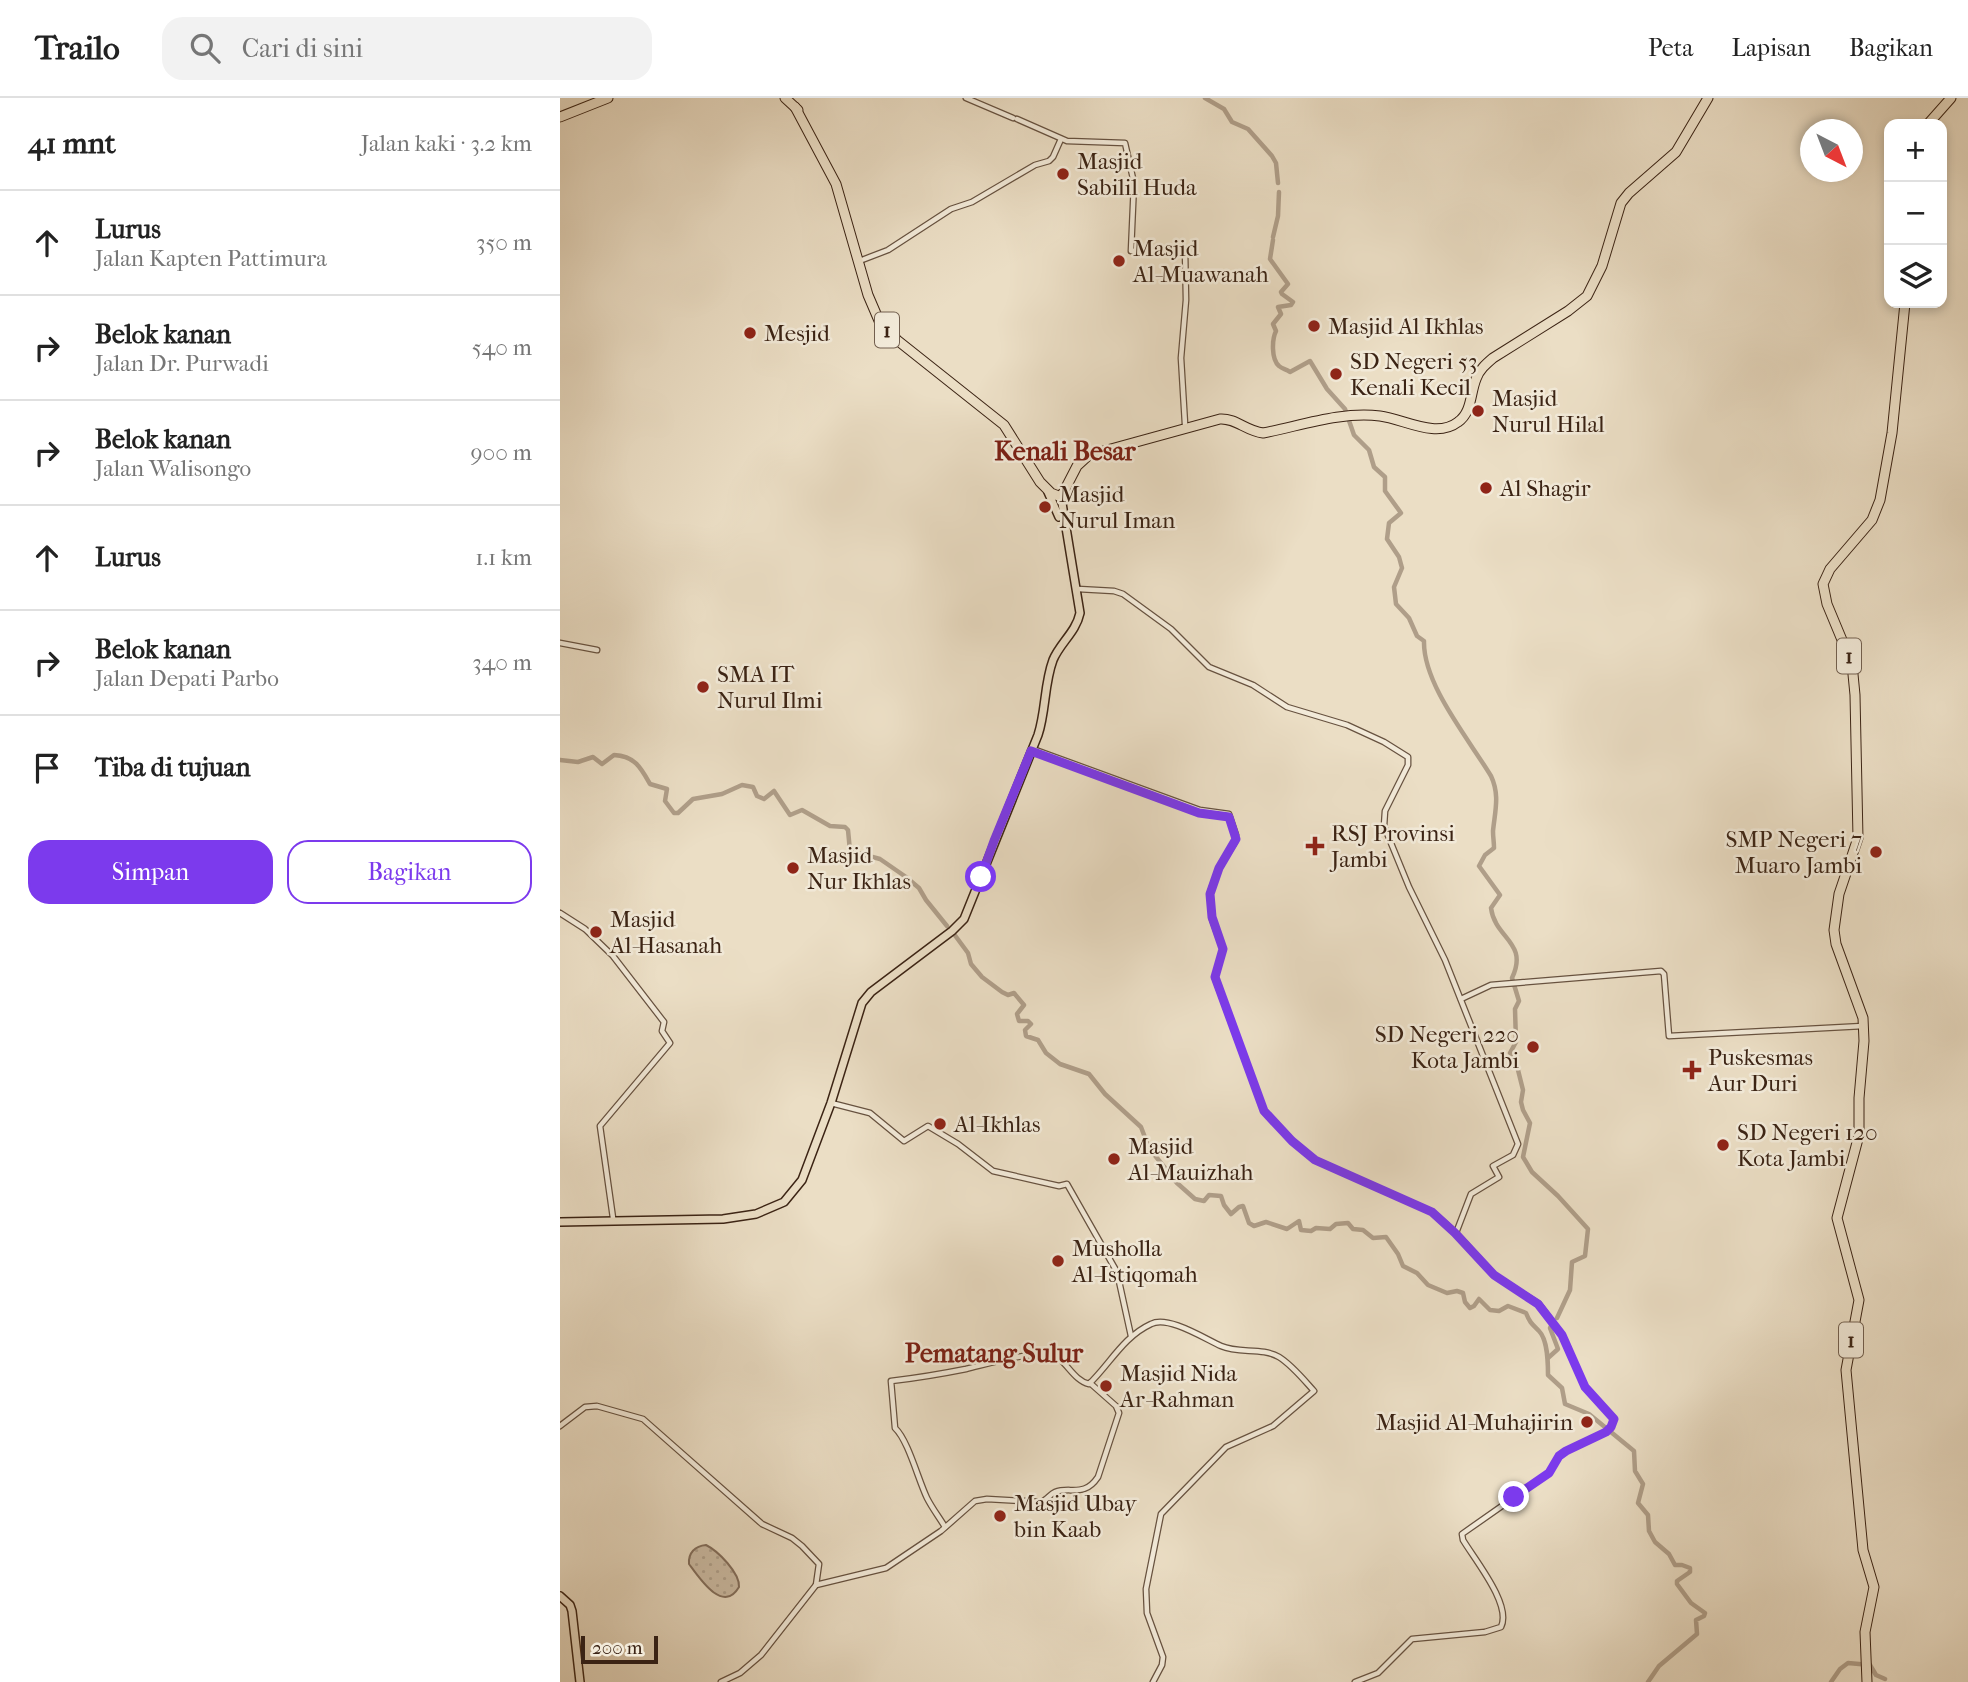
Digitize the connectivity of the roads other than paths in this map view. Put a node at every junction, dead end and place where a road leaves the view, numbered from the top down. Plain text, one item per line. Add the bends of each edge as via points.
1 (608, 98) edge
2 (785, 98) edge
3 (966, 98) edge
4 (1708, 98) edge
5 (1951, 98) edge
6 (560, 117) edge
7 (1932, 119) edge
8 (1061, 139) junction
9 (858, 252) junction
10 (1904, 308) edge
11 (1185, 424) junction
12 (1279, 429) junction
13 (1129, 441) junction
14 (1048, 489) junction
15 (1060, 493) junction
16 (1059, 516) junction
17 (1071, 563) junction
18 (1078, 589) junction
19 (560, 643) edge
20 (597, 650) dead end
21 (1031, 750) junction
22 (978, 880) junction
23 (560, 913) edge
24 (1461, 999) junction
25 (1864, 1026) junction
26 (840, 1069) junction
27 (831, 1103) junction
28 (822, 1121) junction
29 (613, 1218) junction
30 (642, 1219) junction
31 (560, 1220) edge
32 (1455, 1233) junction
33 (1131, 1336) junction
34 (1090, 1383) junction
35 (560, 1426) edge
36 (945, 1527) junction
37 (816, 1585) junction
38 (560, 1598) edge
39 (579, 1682) edge
40 (721, 1682) edge
41 (1153, 1682) edge
42 (1355, 1682) edge
43 (1867, 1682) edge

1 - 6 highway
2 - 9 highway, 1 via 806,121 838,179
3 - 8 street
4 - 12 highway via 1676,152 1621,203 1602,266 1587,296 1482,368 1462,419 1442,430 1381,416 1347,416
5 - 7 highway
8 - 9 street via 1051,161 952,208 888,250
8 - 11 street via 1125,143 1134,183 1131,251 1185,249 1181,358
9 - 14 highway, 1 via 886,323 1006,422
10 - 25 highway, 1 via 1880,500 1872,520 1830,569 1823,584 1854,672 1858,838 1839,894 1834,930
11 - 12 highway via 1227,415 1253,428
11 - 13 highway
12 - 13 highway via 1255,432 1223,419
13 - 15 highway via 1085,453
14 - 15 highway
14 - 16 main road
15 - 16 main road
15 - 17 main road
16 - 17 main road
17 - 18 main road
17 - 22 main road via 1077,613 1048,663 1039,722
18 - 21 main road via 1079,619 1052,664 1042,723
18 - 24 street via 1123,594 1171,629 1209,667 1253,685 1287,707 1347,725 1407,755 1408,765 1385,811 1384,826
19 - 20 street
21 - 22 main road
21 - 32 street via 1204,814 1229,815 1236,839 1210,894 1223,949 1215,978 1260,1103 1289,1138 1317,1161 1419,1205
22 - 26 main road via 964,915 864,994
23 - 29 street via 585,929 617,961 664,1021 662,1031 670,1043 600,1126
24 - 25 street via 1491,985 1661,971 1669,1036
24 - 32 street via 1518,1144 1513,1155 1493,1166 1499,1177 1471,1194
25 - 43 highway, 1 via 1859,1135 1837,1218 1859,1300 1846,1370 1863,1550 1874,1587 1866,1624
26 - 27 main road
26 - 28 main road
27 - 28 main road
27 - 33 street via 870,1113 904,1141 928,1126 993,1171 1067,1184 1117,1272
28 - 30 main road via 799,1179 778,1204 723,1216
29 - 30 main road
29 - 31 main road
30 - 31 main road
32 - 42 street via 1494,1275 1538,1304 1557,1327 1582,1382 1613,1418 1611,1427 1559,1456 1549,1473 1462,1535 1499,1598 1504,1617 1501,1627 1412,1639 1378,1673
33 - 34 street
33 - 41 street via 1158,1322 1201,1334 1223,1347 1274,1355 1314,1391 1273,1426 1226,1447 1161,1514 1146,1590 1147,1613 1163,1657
34 - 36 street via 1119,1413 1094,1483 1077,1491 1055,1492 1041,1502 975,1502
34 - 36 street via 1078,1379 1051,1355 891,1381 895,1428 902,1434 928,1499
35 - 37 street via 589,1405 643,1419 762,1524 792,1538 818,1561
36 - 37 street via 880,1571
37 - 40 street via 761,1656
38 - 39 main road via 571,1611

